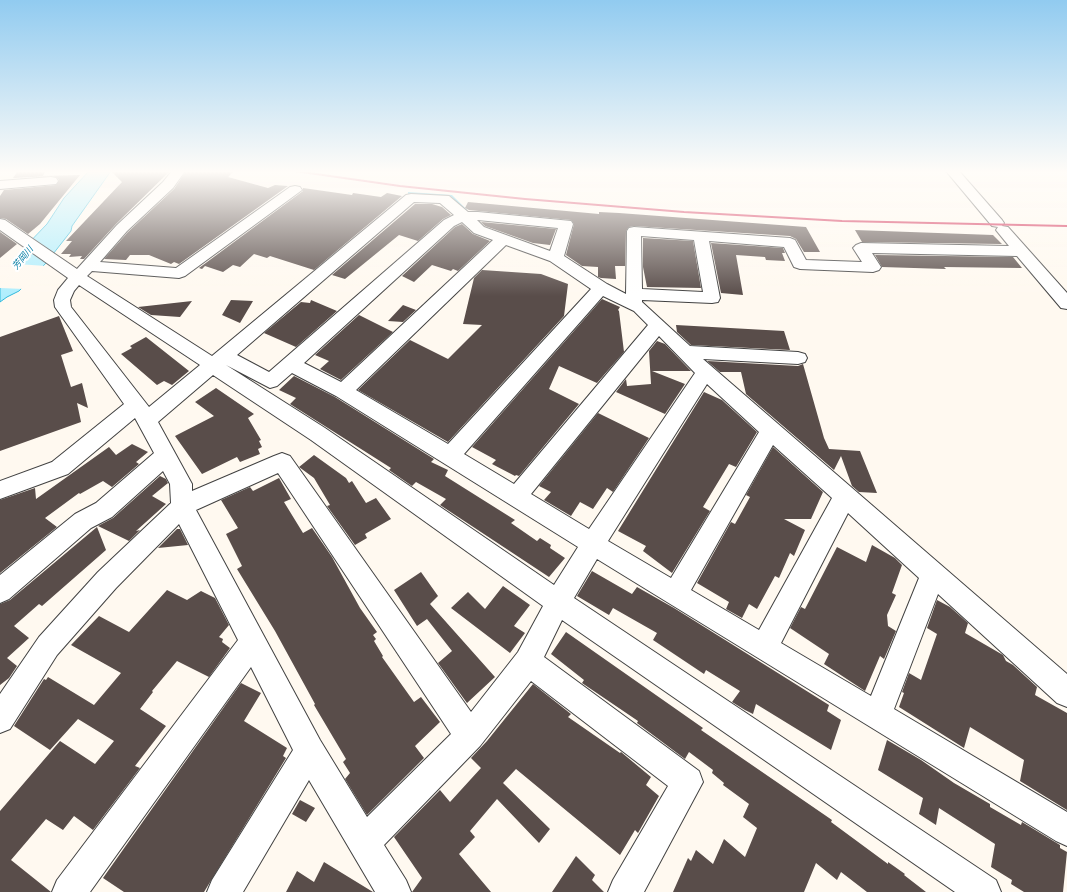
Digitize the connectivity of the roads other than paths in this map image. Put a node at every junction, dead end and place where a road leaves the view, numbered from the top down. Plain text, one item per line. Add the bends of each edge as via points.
1 (138, 213) edge
2 (263, 213) edge
3 (393, 213) edge
4 (458, 213) edge
5 (988, 213) edge
6 (462, 217) junction
7 (0, 223) edge
8 (701, 236) junction
9 (503, 239) junction
10 (1021, 251) junction
11 (556, 258) junction
12 (83, 272) junction
13 (601, 288) junction
14 (634, 299) junction
15 (1067, 304) edge
16 (658, 325) junction
17 (685, 352) junction
18 (798, 358) dead end
19 (218, 359) junction
20 (291, 364) junction
21 (705, 372) junction
22 (343, 391) junction
23 (142, 413) junction
24 (770, 430) junction
25 (166, 455) junction
26 (450, 456) junction
27 (0, 490) edge
28 (845, 496) junction
29 (516, 497) junction
30 (182, 506) junction
31 (593, 544) junction
32 (933, 574) junction
33 (0, 590) edge
34 (675, 594) junction
35 (558, 602) junction
36 (253, 642) junction
37 (764, 648) junction
38 (528, 662) junction
39 (1067, 694) edge
40 (877, 715) junction
41 (0, 719) edge
42 (470, 736) junction
43 (309, 751) junction
44 (1067, 830) edge
45 (365, 841) junction
46 (391, 890) edge
47 (69, 892) edge
48 (224, 892) edge
49 (625, 892) edge
50 (984, 892) edge

1 - 12 street
2 - 12 street via 179,273
3 - 19 street
4 - 6 street
5 - 10 street
6 - 9 street via 479,230
6 - 11 street via 478,216 566,224
6 - 20 street via 449,223
7 - 12 street via 53,260
8 - 10 street via 790,243 800,264 872,267 861,248
8 - 14 street via 634,231
8 - 14 street via 712,298
9 - 11 street
9 - 22 street
10 - 15 street
11 - 13 street
12 - 19 street
12 - 23 street via 66,290 62,300 63,307
13 - 14 street
13 - 26 street
14 - 16 street
16 - 17 street
16 - 29 street
17 - 18 street
17 - 21 street
19 - 20 street via 270,381
19 - 23 street
19 - 35 street via 318,434
20 - 22 street
21 - 24 street
21 - 31 street
22 - 26 street
23 - 25 street
23 - 27 street via 60,468
24 - 28 street
24 - 34 street
25 - 30 street via 181,484
25 - 33 street via 104,510 82,521
26 - 29 street
28 - 32 street
28 - 37 street
29 - 31 street
30 - 36 street
30 - 41 street via 106,580 48,646
30 - 42 street via 282,462
31 - 34 street
31 - 35 street
32 - 39 street
32 - 40 street
34 - 37 street
35 - 38 street
35 - 50 street
36 - 43 street
36 - 47 street
37 - 40 street
38 - 42 street
38 - 49 street via 688,782
40 - 44 street
42 - 45 street
43 - 45 street
43 - 48 street
45 - 46 street

